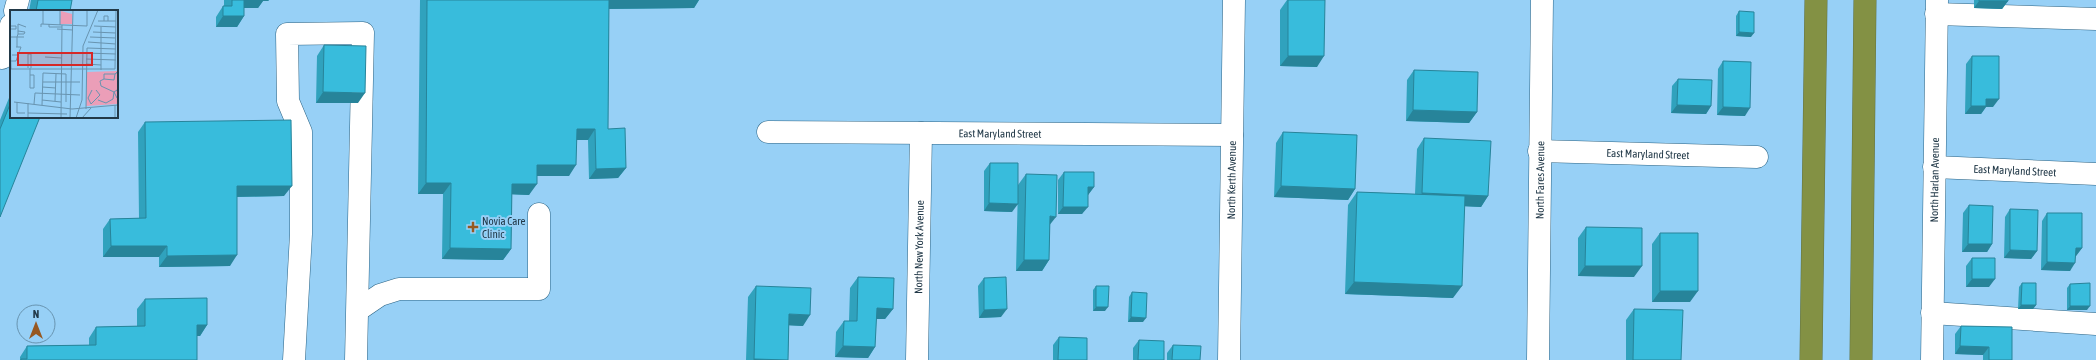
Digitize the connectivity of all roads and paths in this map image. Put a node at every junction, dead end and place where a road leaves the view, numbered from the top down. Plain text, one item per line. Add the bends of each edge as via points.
1 (18, 0) edge
2 (1234, 0) edge
3 (1542, 0) edge
4 (1816, 0) edge
5 (1865, 0) edge
6 (1937, 7) edge
7 (15, 10) edge
8 (2096, 19) edge
9 (10, 28) edge
10 (1, 59) edge
11 (768, 132) dead end
12 (921, 133) junction
13 (1232, 135) junction
14 (1539, 152) junction
15 (1757, 157) dead end
16 (1934, 167) junction
17 (2096, 174) edge
18 (539, 214) dead end
19 (358, 310) junction
20 (1932, 313) junction
21 (2096, 324) edge
22 (294, 360) edge
23 (356, 360) edge
24 (917, 360) edge
25 (1229, 360) edge
26 (1538, 360) edge
27 (1811, 360) edge
28 (1861, 360) edge
29 (1932, 360) edge

1 - 7 street
2 - 13 street, North Kerth Avenue
3 - 14 street, North Fares Avenue
4 - 27 highway
5 - 28 highway
6 - 8 street
6 - 16 street, North Harlan Avenue
9 - 10 street
11 - 12 street, East Maryland Street
12 - 13 street, East Maryland Street
12 - 24 street, North New York Avenue
13 - 25 street, North Kerth Avenue
14 - 15 street, East Maryland Street
14 - 26 street, North Fares Avenue
16 - 17 street, East Maryland Street
16 - 20 street, North Harlan Avenue
18 - 19 street via 539,289 398,289 380,296
19 - 22 street via 364,33 287,34 288,101 302,132 301,234
19 - 23 street
20 - 21 street
20 - 29 street, North Harlan Avenue

